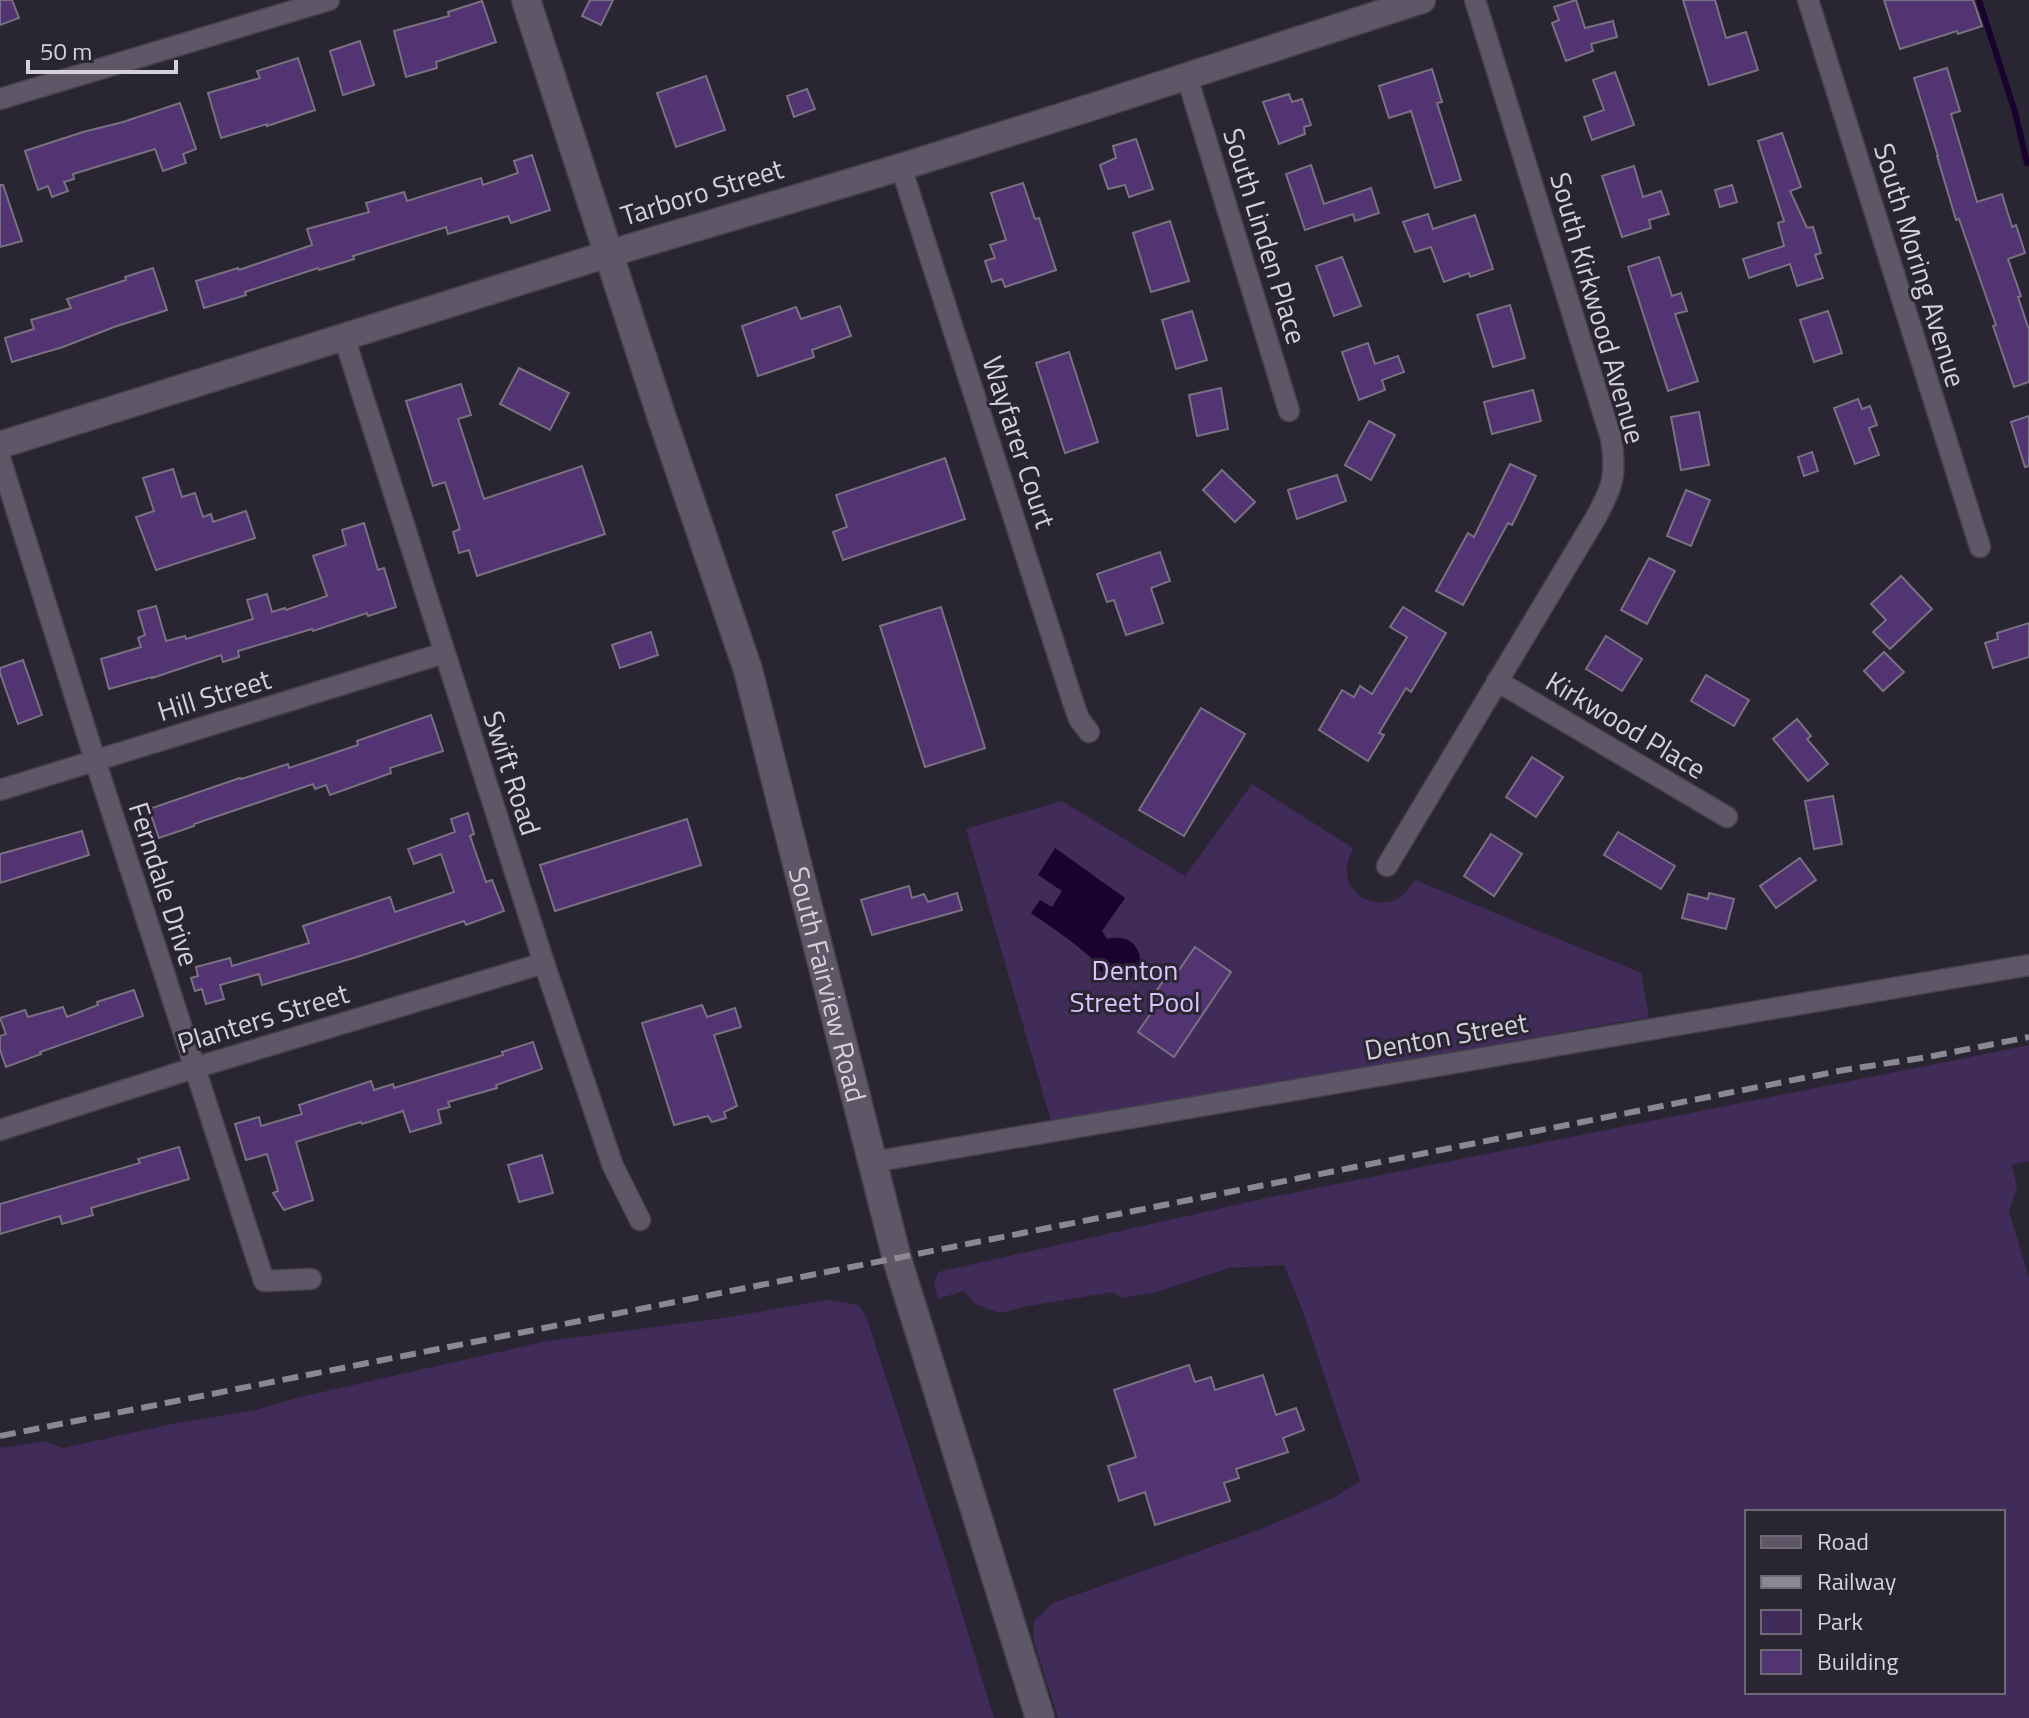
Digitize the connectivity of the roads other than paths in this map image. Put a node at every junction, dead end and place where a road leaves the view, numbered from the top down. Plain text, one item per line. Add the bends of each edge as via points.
1 (329, 0) edge
2 (526, 0) edge
3 (1422, 0) edge
4 (1475, 0) edge
5 (1808, 0) edge
6 (1187, 77) junction
7 (0, 99) edge
8 (901, 167) junction
9 (608, 254) junction
10 (344, 337) junction
11 (1289, 411) dead end
12 (0, 445) edge
13 (0, 458) edge
14 (1980, 547) dead end
15 (444, 653) junction
16 (1497, 681) junction
17 (1089, 732) dead end
18 (95, 760) junction
19 (0, 790) edge
20 (1727, 817) dead end
21 (1387, 866) dead end
22 (544, 963) junction
23 (2029, 965) edge
24 (194, 1068) junction
25 (0, 1130) edge
26 (872, 1162) junction
27 (640, 1220) dead end
28 (311, 1279) dead end
29 (1040, 1718) edge

1 - 7 street
2 - 9 main road, South Fairview Road
3 - 6 street, Tarboro Street
4 - 16 street, South Kirkwood Avenue via 1611,438 1615,466 1595,519
5 - 14 street, South Moring Avenue
6 - 8 street, Tarboro Street
6 - 11 street, South Linden Place
8 - 9 street, Tarboro Street
8 - 17 street, Wayfarer Court via 1073,702
9 - 10 street, Tarboro Street
9 - 26 main road, South Fairview Road via 748,670
10 - 12 street, Tarboro Street
10 - 15 street, Swift Road
13 - 18 street, Ferndale Drive
15 - 18 street, Hill Street
15 - 22 street, Swift Road
16 - 20 street, Kirkwood Place
16 - 21 street, South Kirkwood Avenue
18 - 19 street, Hill Street
18 - 24 street, Ferndale Drive
22 - 24 street, Planters Street
22 - 27 street, Swift Road via 613,1166
23 - 26 street, Denton Street
24 - 25 street, Planters Street
24 - 28 street, Ferndale Drive via 264,1281
26 - 29 main road, South Fairview Road via 897,1259

